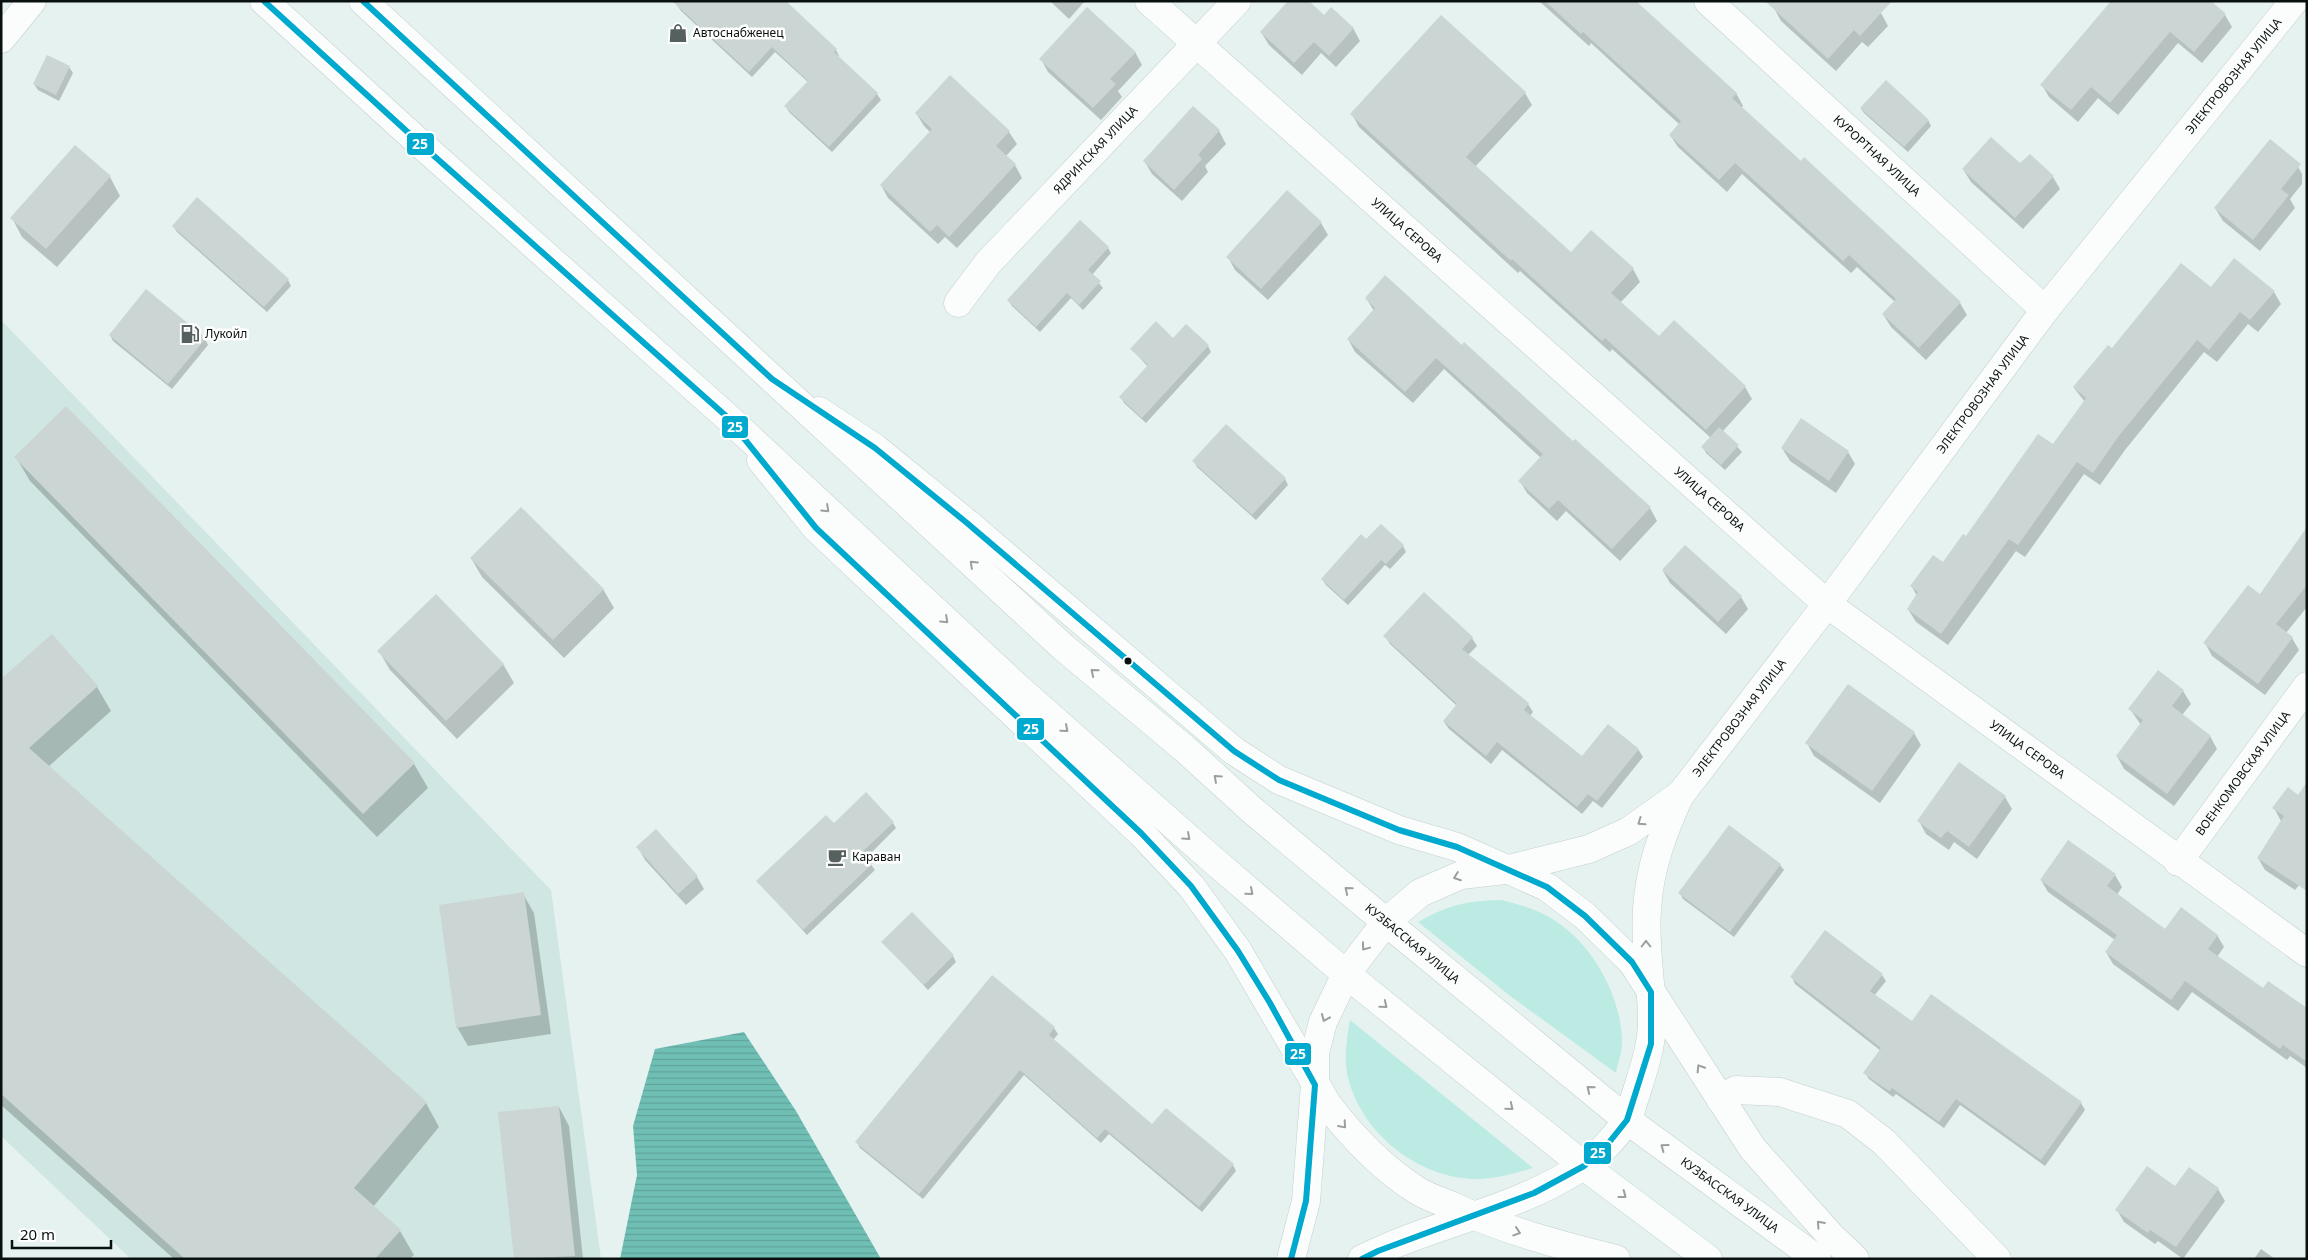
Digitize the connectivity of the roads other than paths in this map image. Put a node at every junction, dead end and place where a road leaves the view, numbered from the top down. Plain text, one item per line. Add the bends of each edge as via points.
1 (32, 1) edge
2 (264, 1) edge
3 (363, 1) edge
4 (1149, 1) edge
5 (1237, 1) edge
6 (2294, 1) edge
7 (1718, 4) edge
8 (1, 39) edge
9 (1197, 45) junction
10 (958, 303) dead end
11 (2045, 310) junction
12 (772, 380) junction
13 (726, 416) junction
14 (1827, 604) junction
15 (2307, 686) edge
16 (1681, 794) junction
17 (2178, 862) junction
18 (1505, 870) junction
19 (1386, 922) junction
20 (2307, 953) edge
21 (1346, 974) junction
22 (1651, 992) junction
23 (1315, 1085) junction
24 (1720, 1099) junction
25 (1627, 1120) junction
26 (1584, 1166) junction
27 (1471, 1215) junction
28 (1291, 1259) edge
29 (1362, 1259) edge
30 (1616, 1259) edge
31 (1708, 1259) edge
32 (1817, 1259) edge
33 (1855, 1259) edge
34 (1997, 1259) edge

1 - 8 street
2 - 13 street
3 - 12 street, КУЗБАССКАЯ УЛИЦА
4 - 9 street, УЛИЦА СЕРОВА
5 - 9 street, ЯДРИНСКАЯ УЛИЦА
6 - 11 street, ЭЛЕКТРОВОЗНАЯ УЛИЦА
7 - 11 street, КУРОРТНАЯ УЛИЦА
9 - 10 street, ЯДРИНСКАЯ УЛИЦА via 988,263
9 - 14 street, УЛИЦА СЕРОВА
11 - 14 street, ЭЛЕКТРОВОЗНАЯ УЛИЦА
12 - 18 street via 875,448 1234,750 1271,776 1399,830 1457,847
19 -> 12 street, КУЗБАССКАЯ УЛИЦА via 1063,647
13 -> 21 street via 1017,687
13 - 23 street via 816,528 1141,833 1192,886 1270,1002
14 - 16 street, ЭЛЕКТРОВОЗНАЯ УЛИЦА
14 - 17 street, УЛИЦА СЕРОВА
15 - 17 street, ВОЕНКОМОВСКАЯ УЛИЦА
16 -> 18 street via 1629,831 1589,849
22 -> 16 street via 1646,953 1651,881 1662,834
17 - 20 street, УЛИЦА СЕРОВА
18 -> 19 street via 1461,875 1420,893
18 - 22 street via 1547,887 1585,916 1632,962
19 -> 21 street
25 -> 19 street, КУЗБАССКАЯ УЛИЦА
21 -> 23 street via 1323,1022 1315,1054
21 -> 26 street
24 -> 22 street
22 - 25 street via 1651,1044
23 -> 27 street via 1343,1125 1397,1177 1421,1193
23 - 28 street via 1306,1201
33 -> 24 street via 1753,1149
24 - 34 street via 1736,1090 1780,1092 1848,1114 1884,1142
25 - 26 street
32 -> 25 street, КУЗБАССКАЯ УЛИЦА
26 - 27 street via 1534,1193
26 -> 31 street
27 - 29 street
27 -> 30 street via 1543,1240

